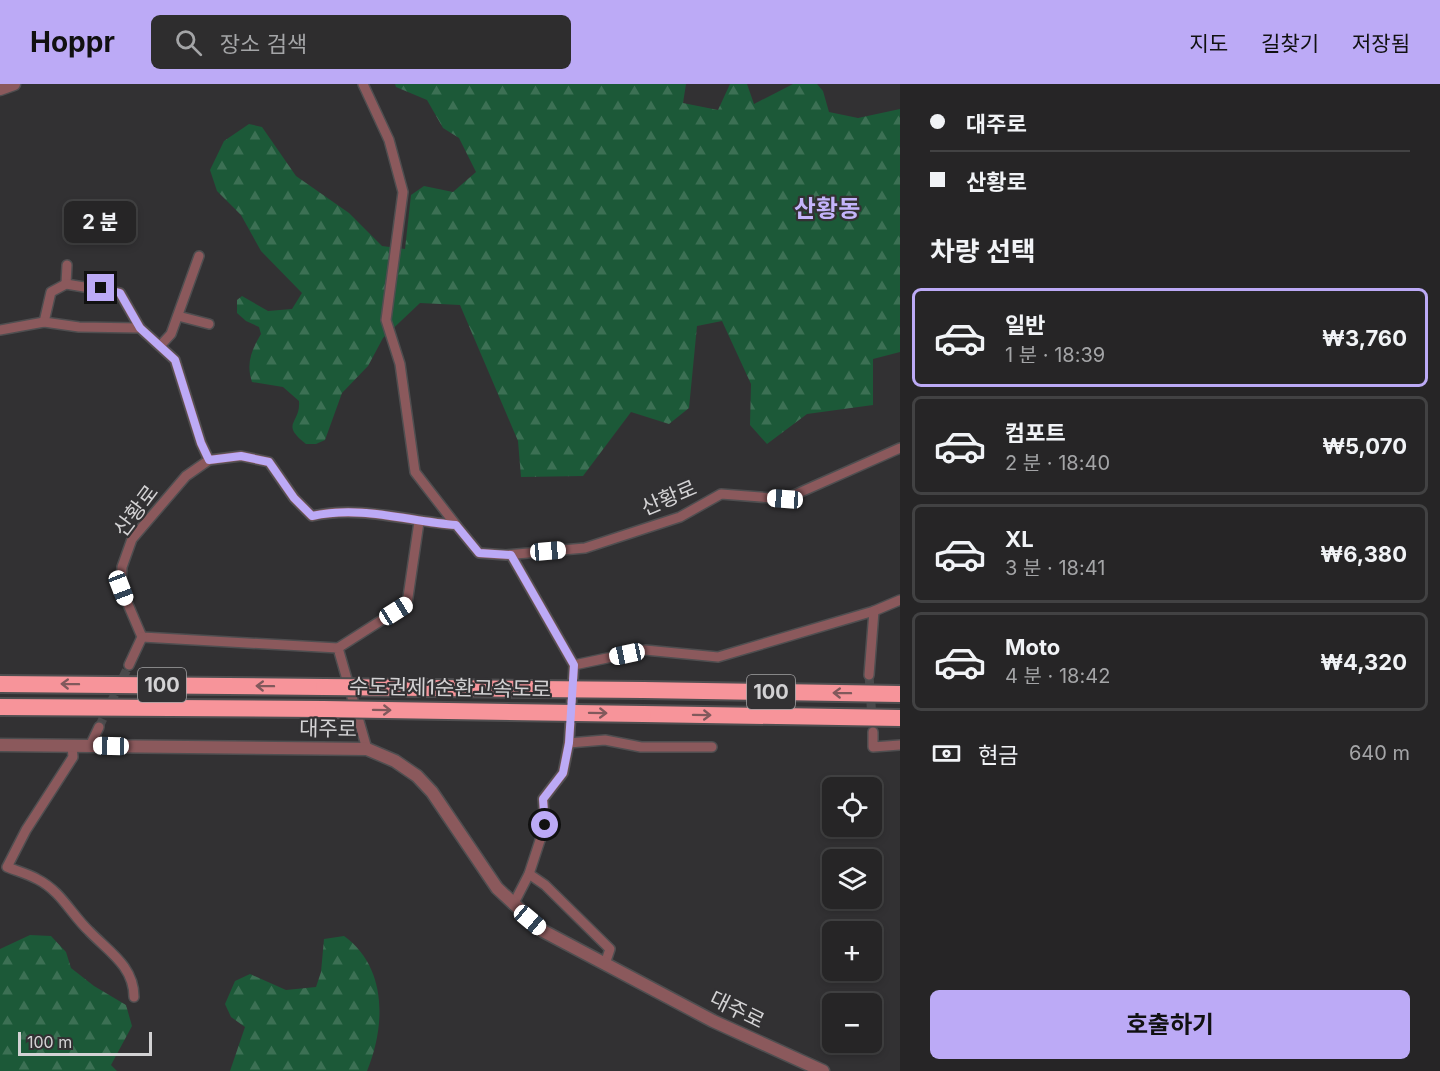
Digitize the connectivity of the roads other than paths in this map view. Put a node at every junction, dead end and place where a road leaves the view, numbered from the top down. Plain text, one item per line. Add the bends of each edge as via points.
1 (14, 84) edge
2 (363, 84) edge
3 (0, 89) edge
4 (199, 256) dead end
5 (67, 265) dead end
6 (66, 284) junction
7 (178, 316) junction
8 (44, 322) junction
9 (209, 324) dead end
10 (140, 328) junction
11 (0, 330) edge
12 (160, 346) junction
13 (900, 448) edge
14 (209, 460) junction
15 (419, 522) junction
16 (456, 525) junction
17 (511, 555) junction
18 (900, 600) edge
19 (874, 611) junction
20 (142, 637) junction
21 (338, 648) junction
22 (129, 665) tunnel mouth
23 (574, 665) junction
24 (869, 675) tunnel mouth
25 (0, 684) edge
26 (900, 694) edge
27 (0, 707) edge
28 (900, 718) edge
29 (99, 727) tunnel mouth
30 (873, 732) tunnel mouth
31 (569, 743) junction
32 (0, 745) edge
33 (900, 745) edge
34 (72, 746) junction
35 (90, 746) junction
36 (712, 747) dead end
37 (367, 749) junction
38 (4, 867) edge
39 (529, 874) junction
40 (513, 905) junction
41 (605, 964) junction
42 (134, 998) dead end
43 (823, 1071) edge

1 - 3 street
2 - 16 street, 산황로 via 389,140 403,192 386,320 400,364 415,472
4 - 7 street
5 - 6 street
6 - 8 street via 51,292
6 - 10 street via 120,293
7 - 9 street
7 - 12 street via 171,334
8 - 10 street
8 - 11 street
10 - 12 street
12 - 14 street via 175,360
13 - 17 street, 산황로 via 785,499 721,494 680,517 585,548
14 - 15 street, 산황로 via 241,456 269,462 312,516 356,510
14 - 20 street, 산황로 via 186,476 132,539 122,567 121,588
15 - 16 street, 산황로
15 - 21 street via 407,604
16 - 17 street, 산황로 via 479,553
17 - 23 street
18 - 19 street
19 - 23 street via 718,657 645,650
19 - 24 street
20 - 21 street
20 - 22 street
21 - 37 street
23 - 31 street
26 -> 25 highway, 수도권제1순환고속도로 / 100, bridge
27 -> 28 highway, 수도권제1순환고속도로 / 100, bridge
29 - 35 street
30 - 33 street via 873,747
31 - 36 street via 605,740 641,747
31 - 39 street via 563,773 543,799 545,825
32 - 34 street, 대주로
34 - 35 street, 대주로
34 - 38 street via 73,757
35 - 37 street, 대주로
37 - 40 street, 대주로 via 395,761 432,792 497,888
38 - 42 street via 38,879 59,895 126,970
39 - 40 street
39 - 41 street via 610,949
40 - 41 street, 대주로 via 543,932
41 - 43 street, 대주로 via 713,1021

